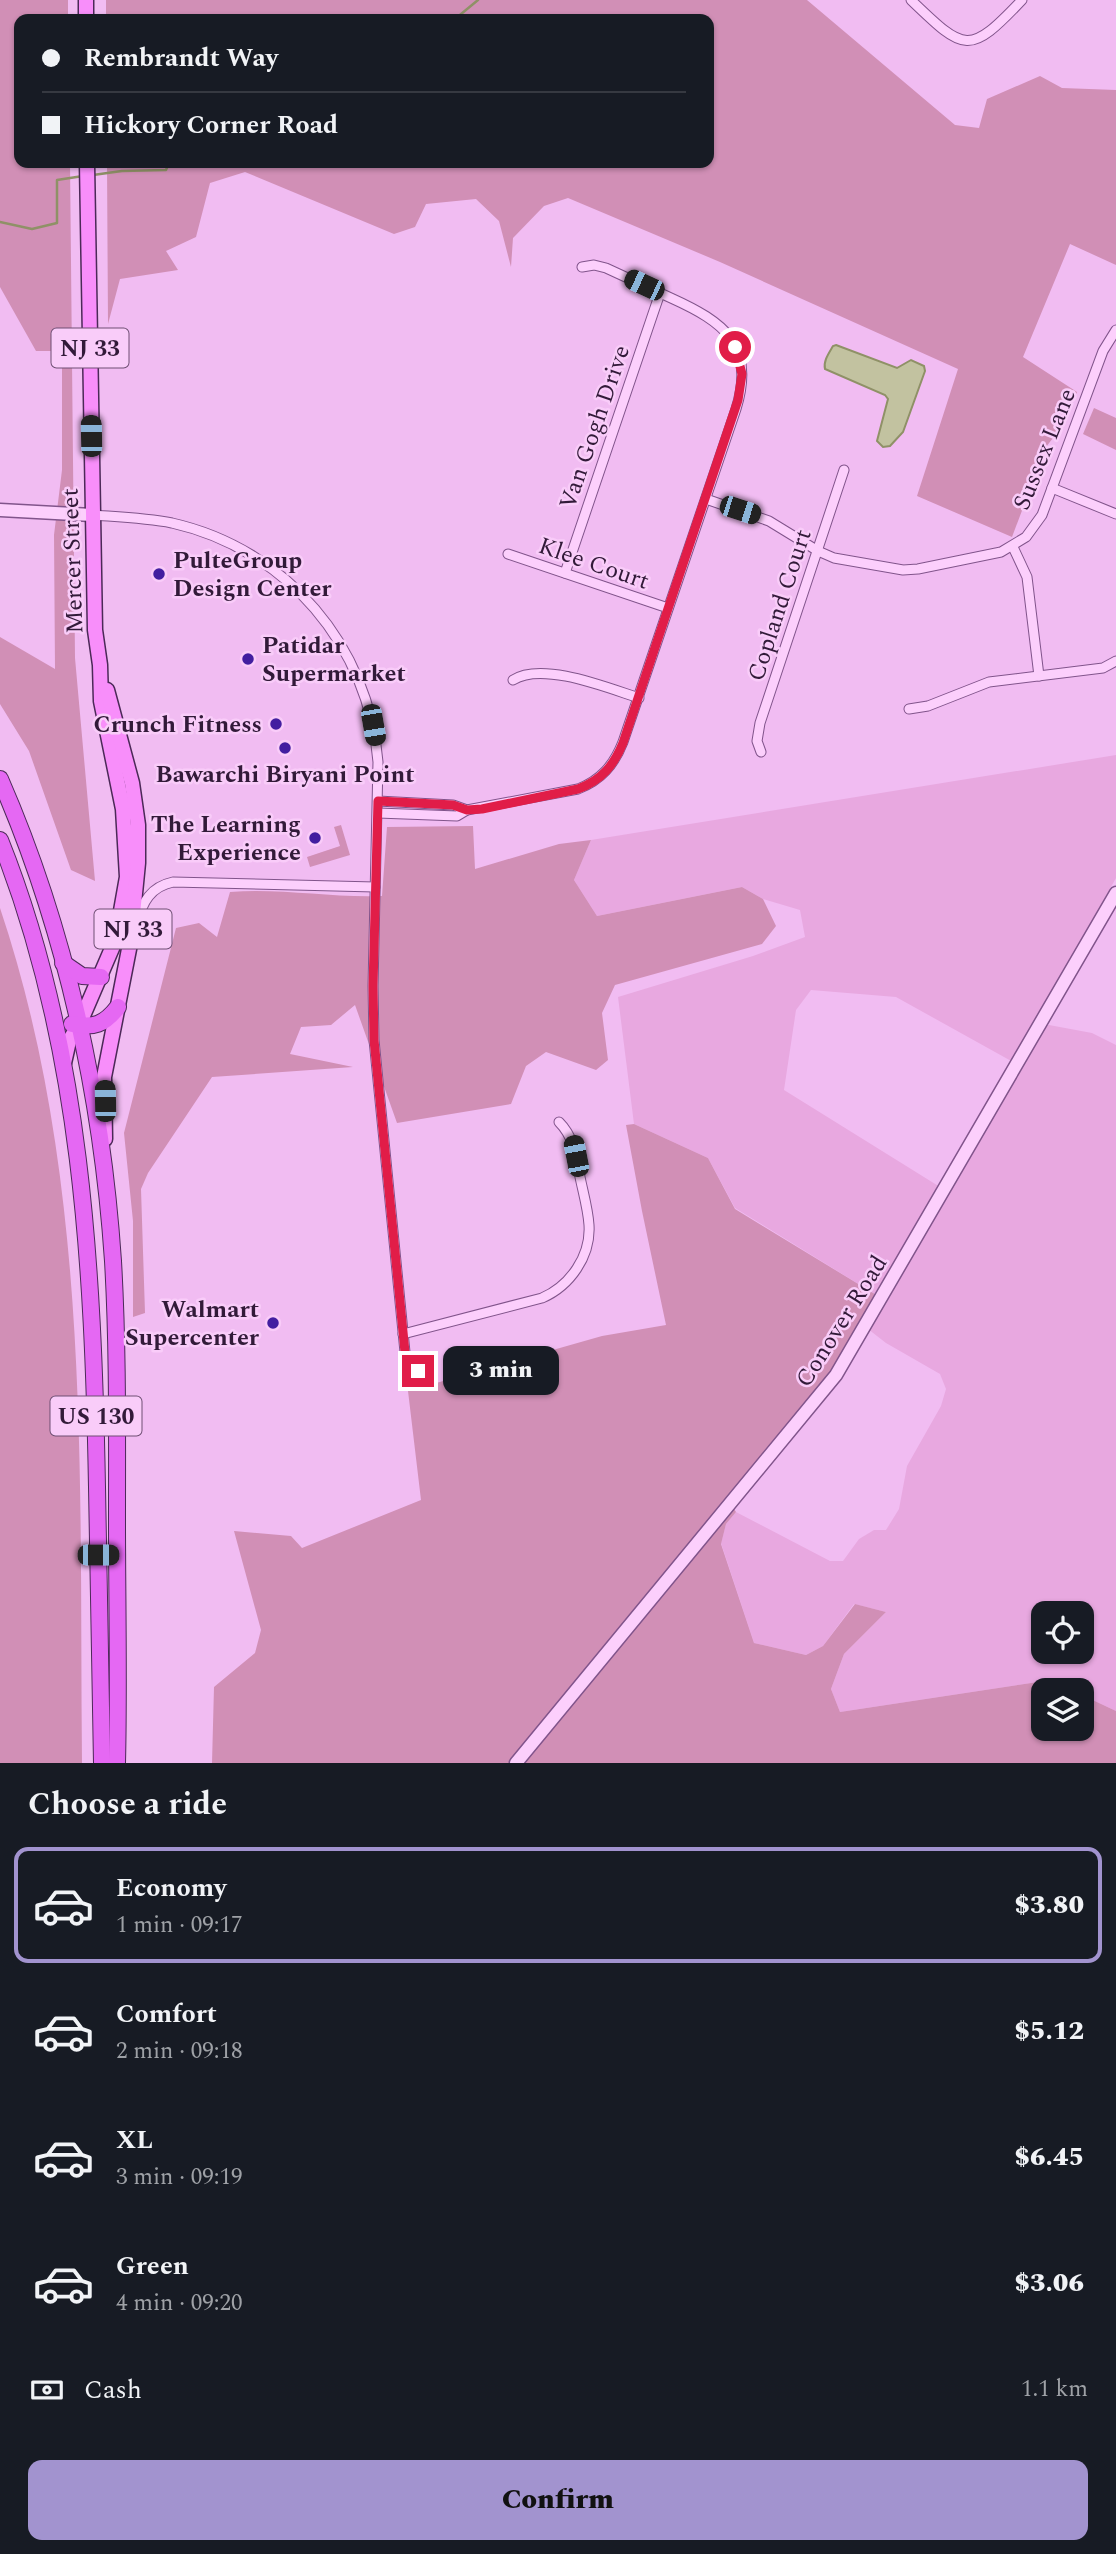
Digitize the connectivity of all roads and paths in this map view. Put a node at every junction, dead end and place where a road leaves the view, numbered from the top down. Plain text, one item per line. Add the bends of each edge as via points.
1 (911, 0) edge
2 (1022, 0) edge
3 (88, 172) edge
4 (582, 267) dead end
5 (660, 293) junction
6 (1116, 331) edge
7 (844, 470) dead end
8 (1052, 488) junction
9 (706, 499) junction
10 (0, 510) edge
11 (1116, 514) edge
12 (92, 515) junction
13 (1013, 547) junction
14 (818, 551) junction
15 (508, 554) dead end
16 (565, 573) junction
17 (668, 608) junction
18 (1116, 661) edge
19 (100, 665) junction
20 (1039, 676) junction
21 (513, 680) dead end
22 (639, 698) junction
23 (909, 709) dead end
24 (761, 752) dead end
25 (0, 779) edge
26 (378, 801) junction
27 (467, 810) junction
28 (378, 813) junction
29 (0, 841) edge
30 (375, 887) junction
31 (1116, 893) edge
32 (130, 944) junction
33 (63, 963) junction
34 (101, 977) junction
35 (118, 1007) junction
36 (52, 1008) junction
37 (79, 1025) junction
38 (64, 1070) junction
39 (559, 1122) dead end
40 (106, 1196) junction
41 (403, 1334) junction
42 (418, 1371) dead end
43 (98, 1555) junction
44 (117, 1555) junction
45 (102, 1763) edge
46 (117, 1763) edge
47 (516, 1763) edge

1 - 2 street via 948,35 967,40 990,33
3 - 12 main road, Mercer Street / NJ 33
4 - 5 street via 601,266
5 - 9 street via 716,322 730,337 740,362 740,393
5 - 16 street, Van Gogh Drive
6 - 8 street, Sussex Lane via 1103,351
7 - 14 street, Copland Court
8 - 11 street
8 - 13 street, Sussex Lane via 1036,524
9 - 14 street, Sussex Lane via 769,521
9 - 17 street
10 - 12 street
12 - 19 main road, Mercer Street / NJ 33
12 - 26 street via 172,523 207,534 258,559 308,599 336,635 366,697 376,740
13 - 14 street, Sussex Lane via 904,570 841,560
13 - 20 street via 1027,577
14 - 24 street, Copland Court via 760,723
15 - 16 street, Klee Court
16 - 17 street, Klee Court
17 - 22 street
18 - 20 street via 1103,668
19 - 32 main road, Mercer Street / NJ 33 via 132,783 138,825
19 - 34 main road, Mercer Street / NJ 33 via 101,701 128,857 121,922
20 - 23 street via 989,682
21 - 22 street via 527,674 558,676
22 - 27 street via 615,760 592,783
25 - 33 highway, US 130 via 31,858
26 - 27 street via 453,805
26 - 28 street
27 - 28 street via 454,816
28 - 30 street
29 - 36 highway, US 130
30 - 32 street via 167,883 153,891 143,905
30 - 41 street via 374,1040
31 - 47 street, Conover Road via 836,1376
32 - 35 main road, Mercer Street / NJ 33
33 - 34 highway via 82,976
33 - 37 highway, US 130
34 - 37 main road, Mercer Street / NJ 33
35 - 37 highway via 97,1026
35 - 40 main road, Mercer Street / NJ 33 via 104,1077
36 - 37 highway via 63,1022
36 - 38 highway, US 130
37 - 38 main road, Mercer Street / NJ 33 via 64,1052
37 - 40 highway, US 130
38 - 43 highway, US 130 via 84,1206 95,1376
39 - 41 street via 573,1142 589,1224 587,1248 577,1269 562,1286 542,1297
40 - 44 highway, US 130 via 117,1340
41 - 42 street via 409,1364
43 - 44 street
43 - 45 highway, US 130
44 - 46 highway, US 130

